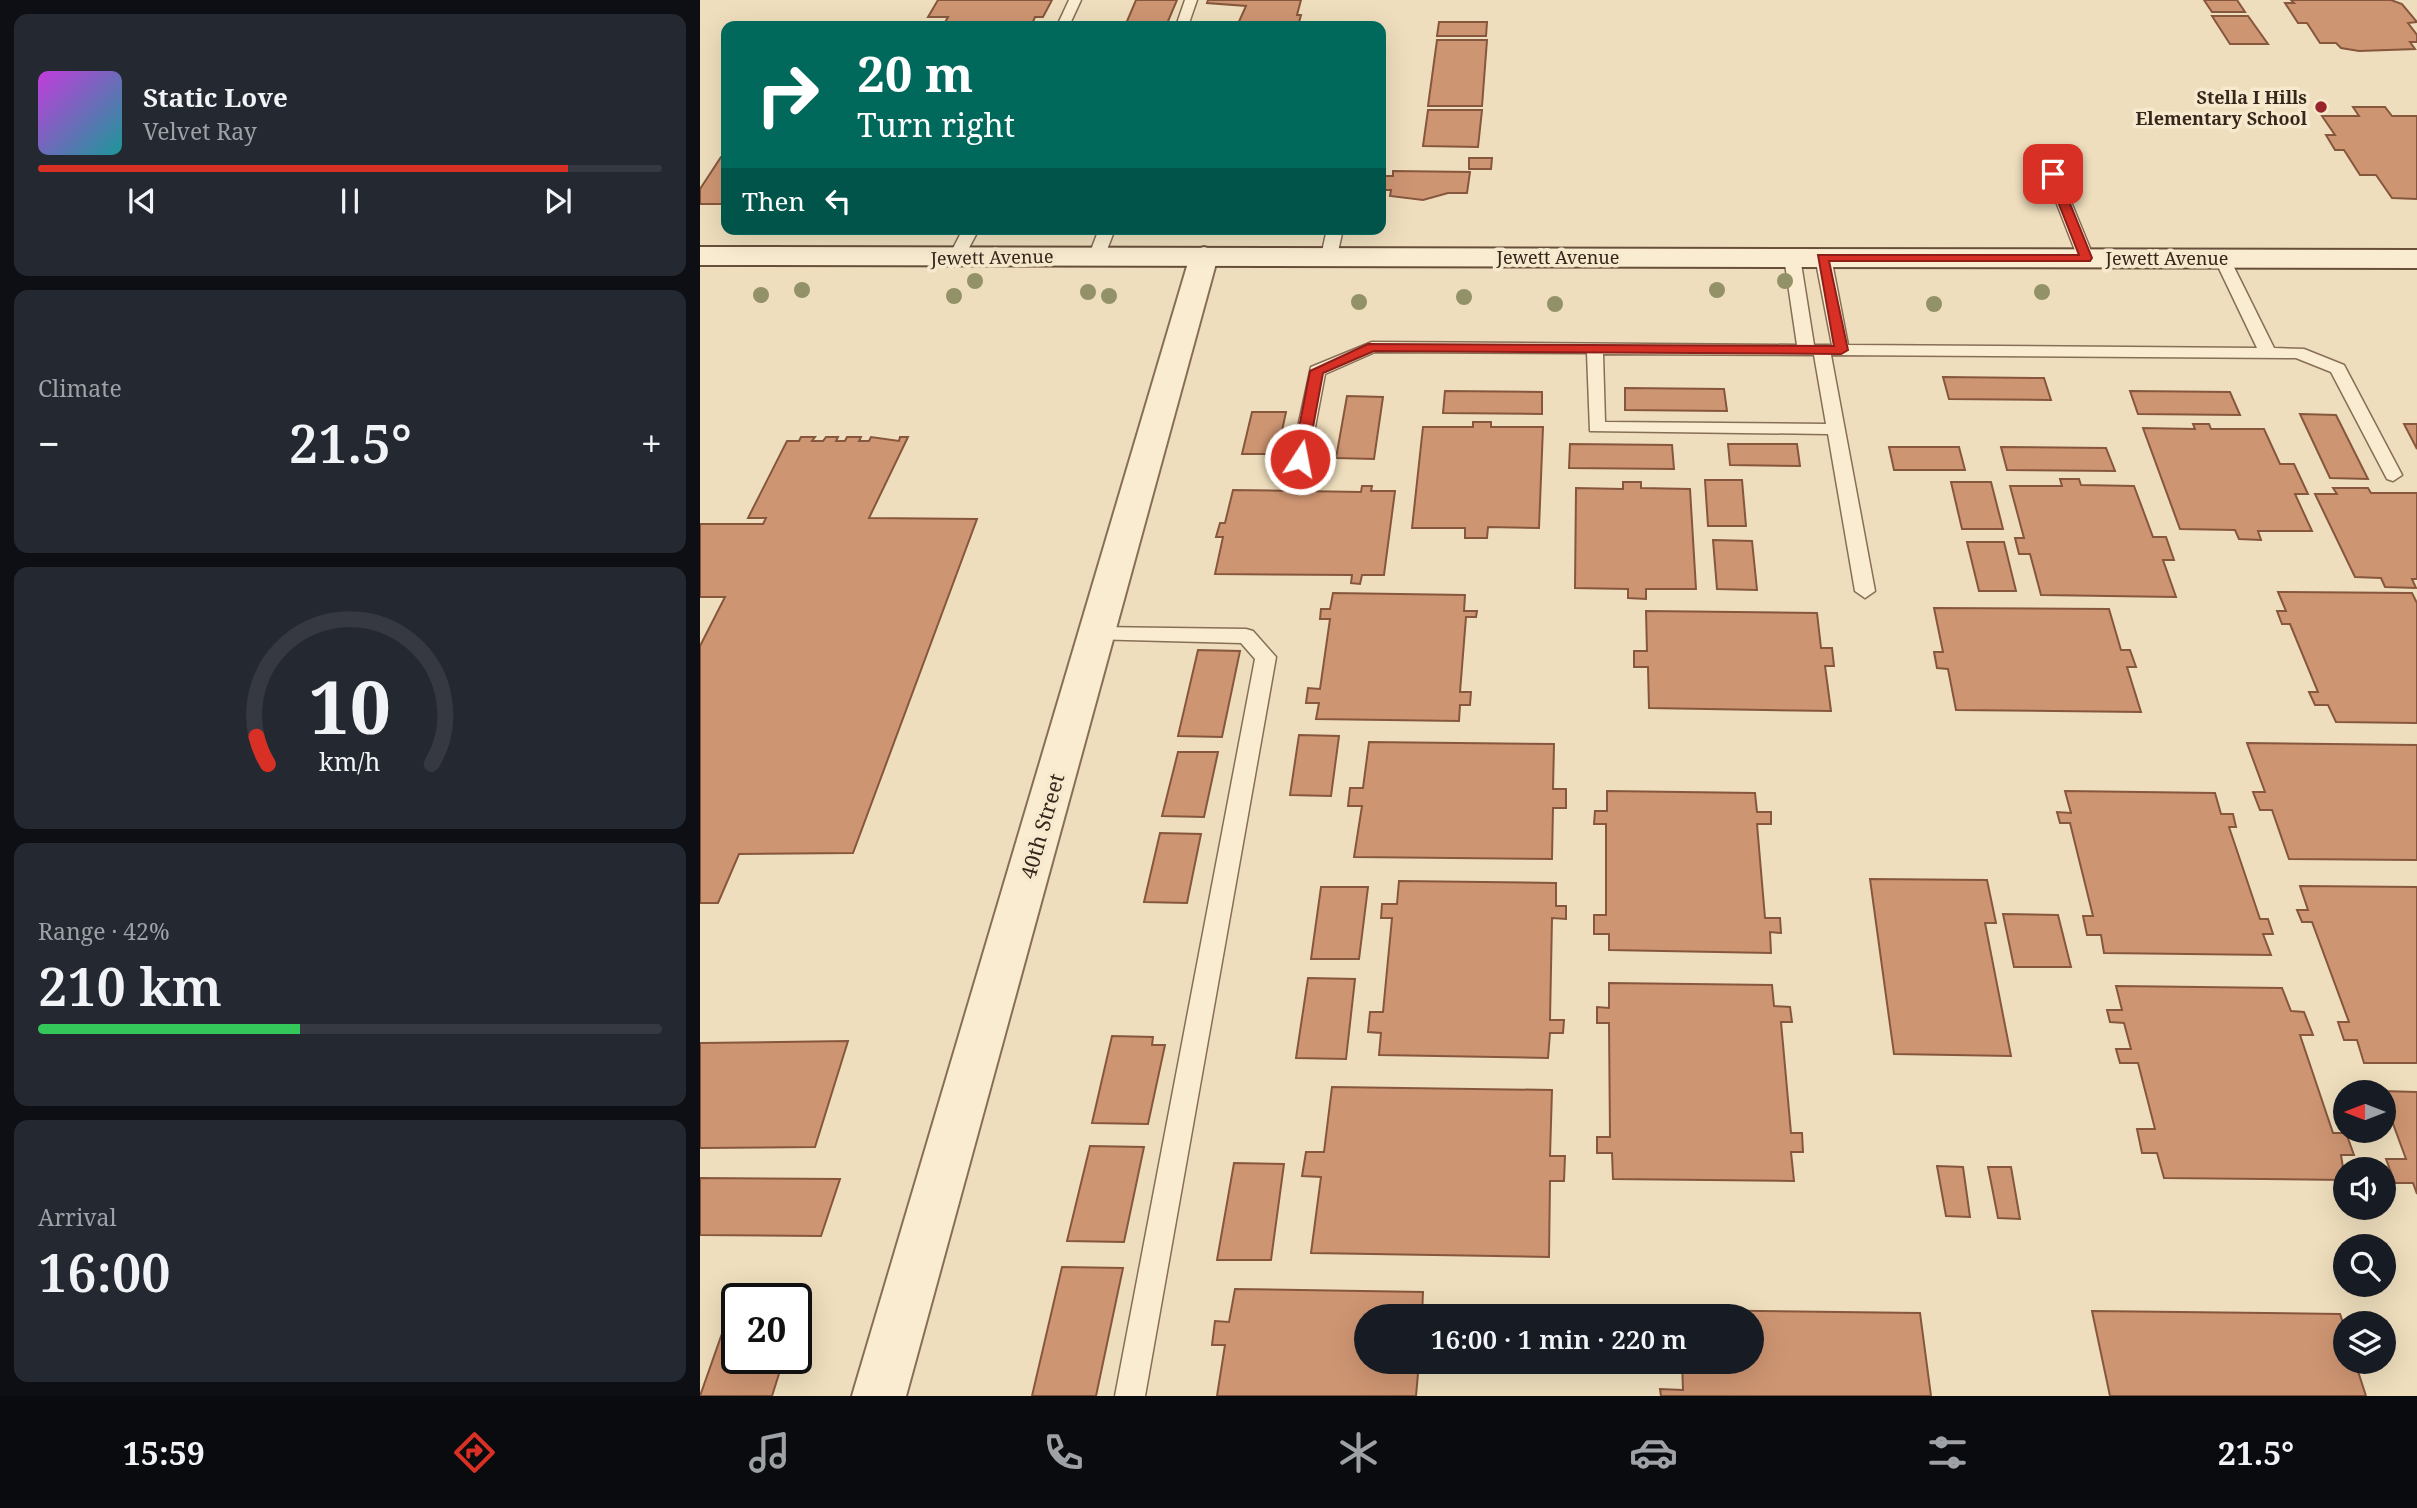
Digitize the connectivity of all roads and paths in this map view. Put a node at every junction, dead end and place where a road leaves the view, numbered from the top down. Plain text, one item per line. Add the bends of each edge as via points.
1 (1075, 0) edge
2 (1191, 0) edge
3 (1065, 21) edge
4 (1184, 21) edge
5 (2044, 153) dead end
6 (968, 235) edge
7 (1102, 242) edge
8 (1332, 243) edge
9 (700, 256) edge
10 (1204, 256) junction
11 (1792, 257) junction
12 (1823, 257) junction
13 (956, 258) junction
14 (2086, 258) junction
15 (2222, 258) junction
16 (2417, 259) edge
17 (1595, 348) junction
18 (1814, 349) junction
19 (1841, 350) junction
20 (2268, 353) junction
21 (1836, 429) junction
22 (1300, 459) dead end
23 (2393, 475) dead end
24 (1865, 591) dead end
25 (1096, 634) junction
26 (879, 1396) edge
27 (1130, 1396) edge

1 - 3 lane
2 - 4 lane
5 - 14 lane
6 - 13 lane
7 - 10 street, Jewett Avenue
7 - 13 street, Jewett Avenue
8 - 10 street, Jewett Avenue
8 - 11 street, Jewett Avenue
9 - 13 street, Jewett Avenue
10 - 25 street, 40th Street
11 - 12 street, Jewett Avenue
11 - 18 lane
12 - 14 street, Jewett Avenue
12 - 19 lane
14 - 15 street, Jewett Avenue
15 - 16 street, Jewett Avenue
15 - 20 lane
17 - 18 lane
17 - 21 lane via 1596,427
17 - 22 lane via 1372,347 1317,371
18 - 19 lane
18 - 21 lane
19 - 20 lane
20 - 23 lane via 2298,353 2338,369
21 - 24 lane
25 - 26 street, 40th Street
25 - 27 lane via 1246,636 1266,657

